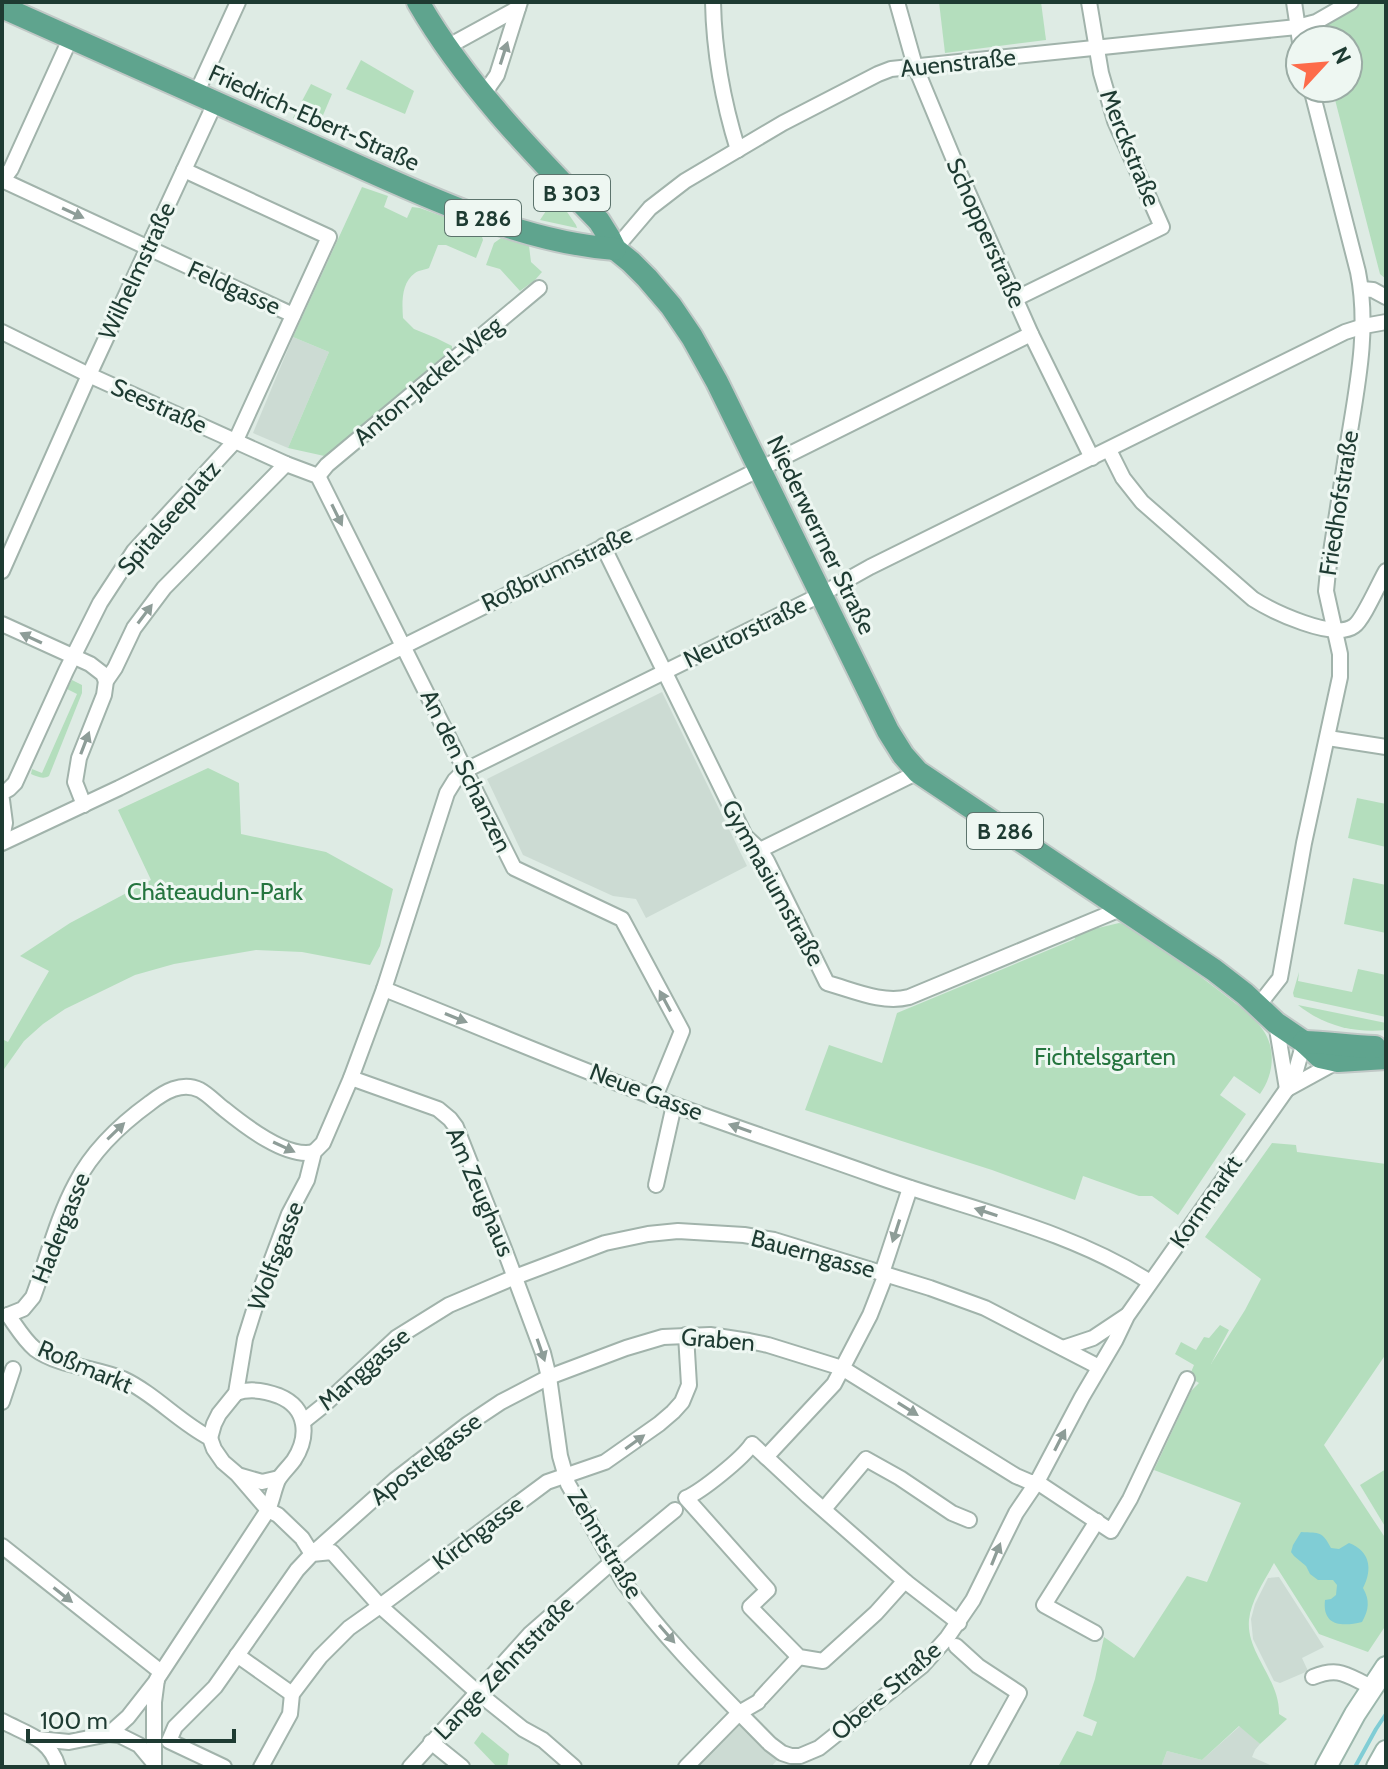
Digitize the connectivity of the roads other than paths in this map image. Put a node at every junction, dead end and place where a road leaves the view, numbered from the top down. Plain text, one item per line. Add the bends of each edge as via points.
1 (238, 2) edge
2 (418, 2) edge
3 (713, 2) edge
4 (897, 2) edge
5 (1089, 2) edge
6 (1294, 2) edge
7 (1351, 2) edge
8 (519, 5) edge
9 (2, 7) edge
10 (1297, 24) edge
11 (1313, 24) edge
12 (1284, 35) edge
13 (71, 37) junction
14 (447, 47) junction
15 (1096, 49) junction
16 (915, 66) junction
17 (483, 95) junction
18 (205, 99) junction
19 (1315, 104) edge
20 (738, 150) junction
21 (184, 170) junction
22 (2, 180) edge
23 (147, 249) junction
24 (615, 249) junction
25 (539, 288) dead end
26 (1362, 289) junction
27 (1386, 297) edge
28 (1015, 299) junction
29 (293, 315) junction
30 (1386, 322) edge
31 (1364, 326) junction
32 (2, 332) edge
33 (1031, 334) junction
34 (89, 375) junction
35 (236, 440) junction
36 (1109, 450) junction
37 (1092, 458) junction
38 (286, 464) junction
39 (760, 469) junction
40 (318, 476) junction
41 (603, 546) junction
42 (2, 571) edge
43 (1386, 571) edge
44 (820, 595) junction
45 (2, 624) edge
46 (1334, 630) junction
47 (404, 647) junction
48 (73, 657) junction
49 (665, 671) junction
50 (106, 681) junction
51 (1328, 738) junction
52 (1386, 747) edge
53 (464, 771) junction
54 (918, 772) junction
55 (2, 793) edge
56 (2, 800) edge
57 (84, 805) junction
58 (2, 841) edge
59 (760, 850) junction
60 (1123, 908) junction
61 (384, 989) junction
62 (1258, 1006) junction
63 (1276, 1023) junction
64 (1304, 1042) junction
65 (1386, 1046) edge
66 (1386, 1058) edge
67 (1338, 1061) junction
68 (351, 1078) junction
69 (1287, 1089) junction
70 (655, 1097) junction
71 (674, 1105) junction
72 (314, 1152) junction
73 (656, 1185) dead end
74 (910, 1188) junction
75 (884, 1273) junction
76 (515, 1277) junction
77 (1150, 1282) junction
78 (5, 1314) edge
79 (1127, 1316) junction
80 (686, 1335) junction
81 (1063, 1348) junction
82 (1099, 1367) junction
83 (842, 1368) junction
84 (13, 1369) dead end
85 (549, 1377) junction
86 (1187, 1379) dead end
87 (236, 1393) junction
88 (2, 1402) edge
89 (304, 1421) junction
90 (210, 1438) junction
91 (766, 1457) junction
92 (237, 1474) junction
93 (565, 1475) junction
94 (279, 1478) junction
95 (1037, 1482) junction
96 (824, 1509) junction
97 (268, 1510) junction
98 (675, 1510) dead end
99 (969, 1520) dead end
100 (1097, 1521) junction
101 (2, 1546) edge
102 (312, 1554) junction
103 (612, 1562) junction
104 (906, 1582) junction
105 (380, 1606) junction
106 (959, 1623) junction
107 (1095, 1633) dead end
108 (956, 1646) dead end
109 (237, 1655) junction
110 (799, 1657) junction
111 (1386, 1667) edge
112 (159, 1676) junction
113 (1313, 1677) dead end
114 (1372, 1687) junction
115 (477, 1692) junction
116 (292, 1694) junction
117 (739, 1713) junction
118 (2, 1721) edge
119 (109, 1734) junction
120 (38, 1739) junction
121 (431, 1742) junction
122 (1386, 1751) edge
123 (786, 1762) edge
124 (154, 1765) edge
125 (58, 1767) edge
126 (224, 1767) edge
127 (261, 1767) edge
128 (410, 1767) edge
129 (462, 1767) edge
130 (574, 1767) edge
131 (686, 1767) edge
132 (978, 1767) edge
133 (1326, 1767) edge
134 (1377, 1767) edge

1 - 18 street, Wilhelmstraße
2 - 14 main road, Niederwerrner Straße / B 303
3 - 20 street via 721,83
4 - 16 street, Schopperstraße
5 - 15 street, Merckstraße
6 - 10 street
7 - 11 street, Auenstraße
8 - 14 street
17 -> 8 street via 497,75
9 - 13 main road, Friedrich-Ebert-Straße / B 286
12 - 15 street, Auenstraße
13 - 18 main road, Friedrich-Ebert-Straße / B 286
13 - 22 street
14 - 17 main road, Niederwerrner Straße / B 303
15 - 16 street, Auenstraße
15 - 28 street, Merckstraße via 1115,121 1162,227
16 - 20 street, Auenstraße via 878,74
16 - 28 street, Schopperstraße
17 - 24 main road, Niederwerrner Straße / B 303 via 599,221
18 - 21 street, Wilhelmstraße
18 - 24 main road, Friedrich-Ebert-Straße / B 286 via 469,213 572,244
19 - 26 street, Friedhofstraße
20 - 24 street, Auenstraße via 662,198
21 - 23 street, Wilhelmstraße
21 - 29 street, Spitalseeplatz via 329,237
22 -> 23 street, Feldgasse
23 - 29 street, Feldgasse
23 - 34 street, Wilhelmstraße
24 - 39 main road, Niederwerrner Straße / B 286 via 662,295 692,337
25 - 40 street, Anton-Jackel-Weg
26 - 27 street
26 - 31 street, Friedhofstraße
28 - 33 street, Schopperstraße
29 - 35 street, Spitalseeplatz
30 - 31 street, Neutorstraße
31 - 36 street, Neutorstraße
31 - 46 street, Friedhofstraße via 1326,591
32 - 34 street, Seestraße
33 - 37 street, Schopperstraße
33 - 39 street, Roßbrunnstraße
34 - 35 street, Seestraße
34 - 42 street, Wilhelmstraße
35 - 38 street, Seestraße
35 - 48 street, Spitalseeplatz via 134,551
36 - 37 street, Neutorstraße
36 - 46 street via 1142,502 1253,599 1290,618
37 - 44 street, Neutorstraße
38 - 40 street, Seestraße
50 -> 38 street, Spitalseeplatz via 134,628 164,588
39 - 41 street, Roßbrunnstraße
39 - 44 main road, Niederwerrner Straße / B 286
40 -> 47 street
41 - 47 street, Roßbrunnstraße
41 - 49 street, Gymnasiumstraße
43 - 46 street via 1354,626
44 - 49 street, Neutorstraße
44 - 54 main road, Niederwerrner Straße / B 286 via 888,731
48 -> 45 street
46 - 51 street, Friedhofstraße via 1340,677
47 - 53 street, An den Schanzen
47 - 57 street, Roßbrunnstraße
48 - 50 street via 97,669
48 - 55 street, Spitalseeplatz via 15,783
49 - 53 street, Neutorstraße
49 - 59 street, Gymnasiumstraße via 745,836
57 -> 50 street, Spitalseeplatz via 76,774
51 - 52 street
51 - 62 street, Friedhofstraße via 1280,978
53 - 61 street via 447,793
70 -> 53 street, An den Schanzen via 682,1031 622,919 514,868
54 - 59 street
54 - 60 main road, Niederwerrner Straße / B 286
56 - 58 street
57 - 58 street, Roßbrunnstraße
59 - 60 street, Gymnasiumstraße via 827,983 888,1000 909,997
60 - 62 main road, Niederwerrner Straße / B 286
61 - 68 street
61 -> 70 street, Neue Gasse
62 - 63 main road, B 286
63 - 64 main road, B 286
63 - 69 street
64 - 65 main road
64 - 67 main road, B 286 via 1320,1057
64 - 69 street, Kornmarkt
66 - 67 main road
67 - 69 street, Kornmarkt
68 - 72 street, Wolfsgasse via 323,1143
68 - 76 street, Am Zeughaus via 438,1109 450,1119
69 - 77 street, Kornmarkt
70 - 71 street, Neue Gasse
71 - 73 street
74 -> 71 street, Neue Gasse
78 -> 72 street, Hadergasse via 23,1309 33,1297 67,1203 88,1163 113,1134 165,1092 195,1088 265,1138 294,1153
72 - 87 street, Wolfsgasse via 260,1291
74 -> 75 street
77 -> 74 street, Neue Gasse via 1099,1253
75 - 76 street, Bauerngasse via 774,1240 678,1231 619,1238
75 - 81 street, Bauerngasse via 985,1308
75 - 83 street via 870,1315
76 -> 85 street, Zehntstraße
76 - 89 street, Manggasse via 449,1305 396,1338
77 - 79 street, Kornmarkt
78 - 90 street, Roßmarkt via 42,1354 123,1379
79 - 81 street, Kornmarkt via 1093,1338
79 - 82 street, Kornmarkt
80 - 83 street, Graben via 749,1341
80 - 85 street, Graben via 626,1348
93 -> 80 street, Kirchgasse via 605,1462 673,1412 689,1385
81 - 82 street, Bauerngasse
95 -> 82 street, Kornmarkt
83 - 91 street via 828,1392
83 -> 95 street, Graben via 1021,1478
84 - 88 street
85 - 93 street, Zehntstraße
85 - 102 street, Apostelgasse via 468,1424
86 - 100 street via 1111,1531
87 - 89 street via 262,1391 286,1399
87 - 90 street, Wolfsgasse via 219,1414
89 - 94 street, Manggasse via 304,1439
90 - 92 street, Roßmarkt
91 - 96 street
91 - 110 street via 752,1444 686,1498 768,1590 750,1607
92 - 94 street via 262,1482
92 - 97 street, Roßmarkt
93 - 103 street, Zehntstraße
93 - 105 street, Kirchgasse via 547,1482
94 - 97 street, Manggasse
95 - 100 street, Graben
106 -> 95 street, Obere Straße
96 - 99 street via 866,1459
96 - 104 street
97 - 102 street, Roßmarkt via 302,1538
97 - 112 street, Manggasse
98 - 103 street, Lange Zehntstraße
100 - 107 street via 1044,1605
101 -> 112 street
102 - 105 street via 332,1552
102 - 109 street, Apostelgasse
103 - 115 street, Lange Zehntstraße via 530,1634
103 -> 117 street, Zehntstraße via 632,1594
104 - 106 street
104 - 110 street via 823,1661
105 - 115 street
105 - 116 street, Kirchgasse via 320,1657
106 - 123 street, Obere Straße via 922,1666 841,1731
108 - 132 street via 1019,1693
109 - 116 street
109 - 126 street, Apostelgasse via 169,1741
110 - 117 street via 759,1700
111 - 114 main road
112 - 119 street, Manggasse
112 - 124 street
113 - 114 street via 1335,1671
114 - 133 main road
115 - 121 street, Lange Zehntstraße
115 - 130 street
116 - 127 street, Kirchgasse via 290,1714
117 - 123 street, Zehntstraße
117 - 131 street
118 - 120 street
119 - 120 street via 69,1742
119 - 124 street via 139,1745
120 - 125 street
121 - 128 street, Lange Zehntstraße
121 - 129 street
122 - 134 main road

